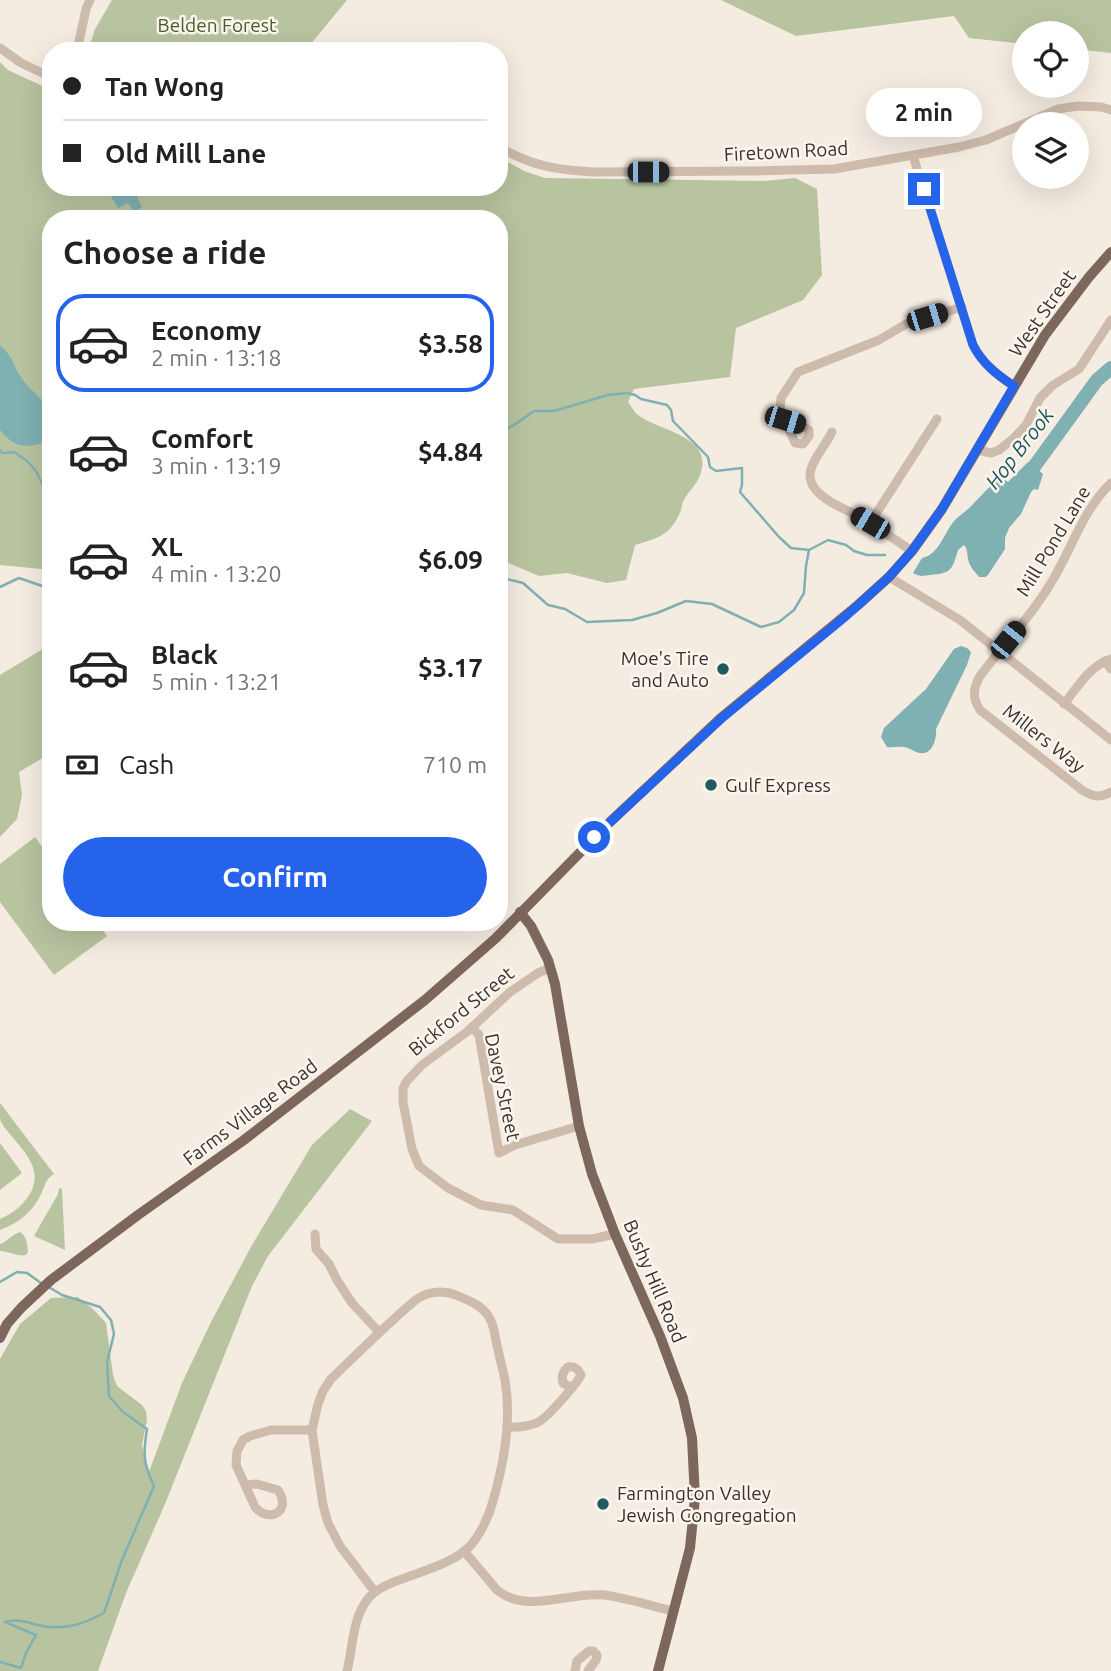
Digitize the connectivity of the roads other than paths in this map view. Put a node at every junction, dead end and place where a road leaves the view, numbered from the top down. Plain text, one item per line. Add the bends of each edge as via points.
1 (90, 0) edge
2 (79, 42) edge
3 (0, 48) edge
4 (42, 72) edge
5 (1111, 110) edge
6 (508, 151) edge
7 (913, 156) junction
8 (1111, 252) edge
9 (962, 307) junction
10 (1111, 320) edge
11 (1014, 386) junction
12 (937, 419) dead end
13 (785, 420) dead end
14 (832, 432) dead end
15 (978, 450) junction
16 (1111, 483) edge
17 (870, 523) junction
18 (912, 551) junction
19 (889, 577) junction
20 (999, 651) junction
21 (1108, 660) edge
22 (1111, 669) edge
23 (1064, 704) junction
24 (1111, 740) edge
25 (1111, 792) edge
26 (520, 912) junction
27 (508, 924) edge
28 (501, 931) edge
29 (550, 968) junction
30 (472, 1027) junction
31 (579, 1126) junction
32 (315, 1234) dead end
33 (615, 1234) junction
34 (4, 1325) edge
35 (379, 1332) junction
36 (0, 1338) edge
37 (572, 1388) dead end
38 (507, 1427) junction
39 (312, 1430) junction
40 (245, 1485) junction
41 (464, 1551) junction
42 (375, 1591) junction
43 (673, 1611) junction
44 (347, 1671) edge
45 (575, 1671) edge
46 (589, 1671) edge
47 (658, 1671) edge

1 - 2 street
3 - 4 street
5 - 7 street, Firetown Road via 1058,109 986,140
6 - 7 street, Firetown Road via 538,165 594,172 813,170
7 - 9 street
8 - 11 main road, West Street via 1070,300
9 - 11 street via 978,356
9 - 13 street via 906,324 879,340 798,372 781,398
10 - 15 street via 1079,369 1040,398 1014,438 991,453
11 - 15 main road, West Street
12 - 17 street
14 - 17 street via 811,469 812,485 832,503
15 - 18 main road, West Street
16 - 20 street, Mill Pond Lane via 1087,513 1040,600
17 - 18 street
18 - 19 main road, West Street
19 - 20 street via 960,620
19 - 26 main road, West Street via 722,718
20 - 23 street
20 - 25 street, Millers Way via 975,687 980,710 1090,795
21 - 22 street
21 - 23 street via 1092,670
23 - 24 street
26 - 27 main road, Farms Village Road
26 - 29 main road, Bushy Hill Road
28 - 34 main road, Farms Village Road via 413,1011 51,1280
29 - 30 street, Bickford Street via 510,992
29 - 31 main road, Bushy Hill Road
30 - 31 street, Davey Street via 479,1035 499,1153
30 - 33 street, Bickford Street via 422,1065 403,1089 402,1102 419,1166 448,1188 481,1205 513,1210 558,1238
31 - 33 main road, Bushy Hill Road
32 - 35 street via 316,1249 352,1303
33 - 43 main road, Bushy Hill Road via 684,1398 692,1438 695,1498 690,1548
34 - 36 main road, Farms Village Road
35 - 38 street via 419,1296 450,1293 482,1308 491,1319 505,1382
35 - 39 street via 331,1379
37 - 38 street via 541,1421
38 - 41 street via 493,1502 480,1533
39 - 40 street via 271,1430 243,1440 236,1465
39 - 42 street via 328,1523
40 - 40 street via 260,1512 274,1515 283,1507 278,1490
41 - 42 street
41 - 43 street via 497,1590 516,1600 601,1595
42 - 44 street via 360,1610
43 - 47 main road, Bushy Hill Road
45 - 46 street via 577,1661 593,1651 596,1660

